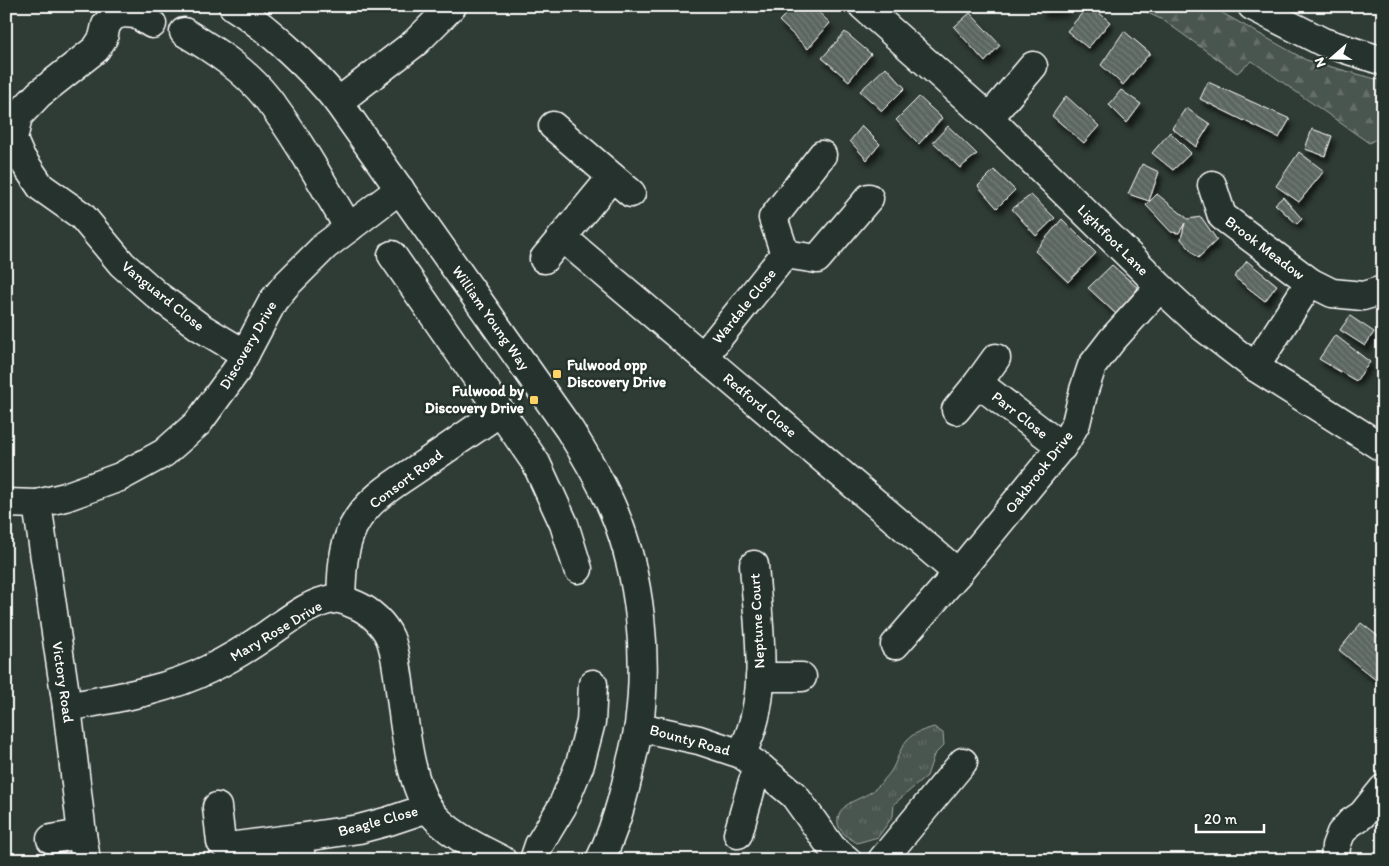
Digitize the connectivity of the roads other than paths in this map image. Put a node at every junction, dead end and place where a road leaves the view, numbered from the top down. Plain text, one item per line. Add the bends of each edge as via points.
1 (233, 6) edge
2 (452, 6) edge
3 (863, 6) edge
4 (1252, 6) edge
5 (152, 24) dead end
6 (184, 32) dead end
7 (1383, 61) edge
8 (1033, 66) dead end
9 (338, 102) junction
10 (988, 118) junction
11 (553, 126) dead end
12 (10, 140) edge
13 (822, 155) dead end
14 (1212, 185) dead end
15 (400, 189) junction
16 (869, 198) dead end
17 (349, 228) junction
18 (562, 237) junction
19 (786, 254) junction
20 (392, 255) dead end
21 (544, 259) dead end
22 (1310, 282) junction
23 (1160, 287) junction
24 (1383, 290) edge
25 (245, 354) junction
26 (703, 357) junction
27 (996, 358) dead end
28 (1255, 367) junction
29 (978, 383) junction
30 (956, 410) dead end
31 (500, 412) junction
32 (1062, 447) junction
33 (1383, 448) edge
34 (6, 503) edge
35 (37, 504) junction
36 (754, 565) dead end
37 (578, 569) dead end
38 (958, 573) junction
39 (341, 598) junction
40 (896, 645) dead end
41 (802, 676) dead end
42 (760, 677) junction
43 (593, 684) dead end
44 (67, 706) junction
45 (639, 727) junction
46 (751, 761) junction
47 (963, 762) dead end
48 (1383, 789) edge
49 (217, 807) dead end
50 (428, 808) junction
51 (1372, 814) edge
52 (738, 834) dead end
53 (51, 839) dead end
54 (84, 847) edge
55 (300, 849) edge
56 (502, 860) edge
57 (534, 860) edge
58 (600, 860) edge
59 (847, 860) edge
60 (882, 860) edge
61 (1335, 860) edge

1 - 9 street, William Young Way via 264,29
2 - 9 street via 416,42
3 - 10 street, Lightfoot Lane
4 - 7 street via 1323,42
5 - 12 street, Vanguard Close via 136,14 113,16 96,49 39,94 18,116
6 - 17 street via 216,51 267,98
8 - 10 street
9 - 15 street, William Young Way
10 - 23 street, Lightfoot Lane
11 - 18 street via 622,185
12 - 25 street, Vanguard Close via 42,187 82,216 122,264 200,327
13 - 19 street, Wardale Close via 773,218
14 - 22 street, Brook Meadow via 1222,216
15 - 17 street, Discovery Drive
15 - 45 street, William Young Way via 569,429 614,513 626,548 640,618 643,664
16 - 19 street, Wardale Close via 817,259
17 - 25 street, Discovery Drive via 325,246 282,290
18 - 21 street
18 - 26 street, Redford Close
19 - 26 street, Wardale Close
20 - 31 street
22 - 24 street, Brook Meadow via 1340,294 1363,296
22 - 28 street, Brook Meadow
23 - 28 street, Lightfoot Lane via 1203,327
23 - 32 street, Oakbrook Drive via 1092,366 1076,424
25 - 35 street, Discovery Drive via 198,423 164,453 120,477
26 - 38 street, Redford Close
27 - 29 street, Parr Close
28 - 33 street, Lightfoot Lane
29 - 30 street, Parr Close
29 - 32 street, Parr Close
31 - 37 street via 536,464 553,498
31 - 39 street, Consort Road via 395,484 362,512 353,528 342,565
32 - 38 street, Oakbrook Drive
34 - 35 street, Discovery Drive
35 - 44 street, Victory Road
36 - 42 street, Neptune Court
38 - 40 street, Oakbrook Drive
39 - 44 street, Mary Rose Drive via 310,608 230,658 186,680 148,691
39 - 50 street, Mary Rose Drive via 375,617 390,638 411,762
41 - 42 street, Neptune Court
42 - 46 street, Neptune Court via 760,694 749,739
43 - 57 street via 591,722 580,764
44 - 54 street, Victory Road
45 - 46 street, Bounty Road via 699,740
45 - 58 street, William Young Way via 617,820
46 - 52 street, Neptune Court via 752,781
46 - 59 street, Bounty Road via 794,795 832,848
47 - 60 street
48 - 51 street
49 - 55 street, Beagle Close via 221,842 228,847 247,844
50 - 55 street, Beagle Close
50 - 56 street, Mary Rose Drive via 456,834
51 - 61 street via 1350,823 1341,833
53 - 54 street

